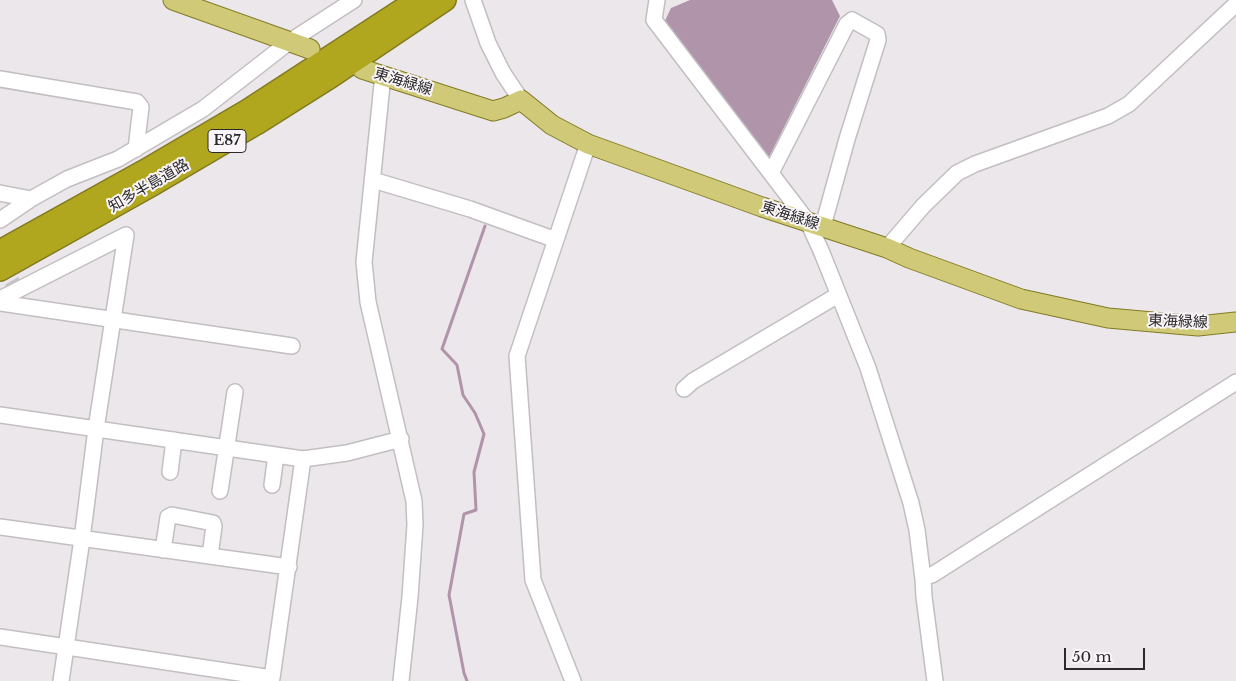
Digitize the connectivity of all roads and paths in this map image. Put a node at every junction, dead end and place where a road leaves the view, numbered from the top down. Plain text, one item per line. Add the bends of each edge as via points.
1 (173, 0) edge
2 (354, 0) edge
3 (417, 0) edge
4 (445, 0) edge
5 (473, 0) edge
6 (657, 0) edge
7 (1236, 4) edge
8 (289, 42) junction
9 (310, 49) dead end
10 (362, 69) dead end
11 (383, 75) junction
12 (0, 79) edge
13 (521, 100) junction
14 (588, 144) junction
15 (136, 149) junction
16 (771, 173) junction
17 (373, 180) junction
18 (0, 193) edge
19 (31, 199) junction
20 (0, 220) edge
21 (815, 224) junction
22 (556, 240) junction
23 (887, 248) junction
24 (0, 251) edge
25 (0, 270) edge
26 (838, 295) junction
27 (0, 301) edge
28 (112, 320) junction
29 (1236, 322) edge
30 (292, 346) dead end
31 (1236, 382) edge
32 (684, 389) dead end
33 (235, 392) dead end
34 (0, 415) edge
35 (96, 429) junction
36 (401, 439) junction
37 (174, 440) junction
38 (226, 448) junction
39 (276, 455) junction
40 (302, 459) junction
41 (170, 472) dead end
42 (272, 485) dead end
43 (220, 491) dead end
44 (0, 527) edge
45 (82, 539) junction
46 (163, 550) junction
47 (210, 556) junction
48 (289, 567) junction
49 (923, 577) junction
50 (0, 637) edge
51 (66, 646) junction
52 (195, 674) edge
53 (61, 681) edge
54 (400, 681) edge
55 (573, 681) edge
56 (935, 681) edge

1 - 8 main road
2 - 8 street
3 - 24 highway, 知多半島道路 / E87 via 248,110
4 - 25 highway, 知多半島道路 / E87 via 256,124
5 - 13 street via 488,43
6 - 16 street via 654,20
7 - 23 street via 1129,104 1108,116 958,173 923,206
8 - 9 main road
8 - 15 street via 203,109
10 - 11 main road, 東海緑線
11 - 13 main road, 東海緑線 via 493,110
11 - 17 street
12 - 15 street via 137,102 141,107
13 - 14 main road, 東海緑線 via 552,125
14 - 21 main road, 東海緑線
14 - 22 street
15 - 19 street via 67,179
16 - 21 street
16 - 21 street via 847,24 852,20 877,34 878,40 839,166
17 - 22 street via 470,209
17 - 36 street via 364,262 368,302
18 - 19 street
19 - 20 street
21 - 23 main road, 東海緑線
21 - 26 street
22 - 55 street via 517,356 533,580
23 - 29 main road, 東海緑線 via 1021,299 1108,318 1198,326
26 - 32 street via 693,380
26 - 49 street via 868,368 912,503
27 - 28 street
27 - 28 street via 126,235
28 - 30 street
28 - 35 street
31 - 49 street via 932,575
33 - 38 street
34 - 35 street
35 - 37 street
35 - 45 street
36 - 40 street via 347,453
36 - 54 street via 414,501 415,525
37 - 38 street
37 - 41 street
38 - 39 street
38 - 43 street
39 - 40 street
39 - 42 street
40 - 48 street
44 - 45 street
45 - 46 street
45 - 51 street
46 - 47 street
46 - 47 street via 168,517 172,515 213,523
47 - 48 street
48 - 52 street via 272,678
49 - 56 street
50 - 51 street
51 - 52 street
51 - 53 street

